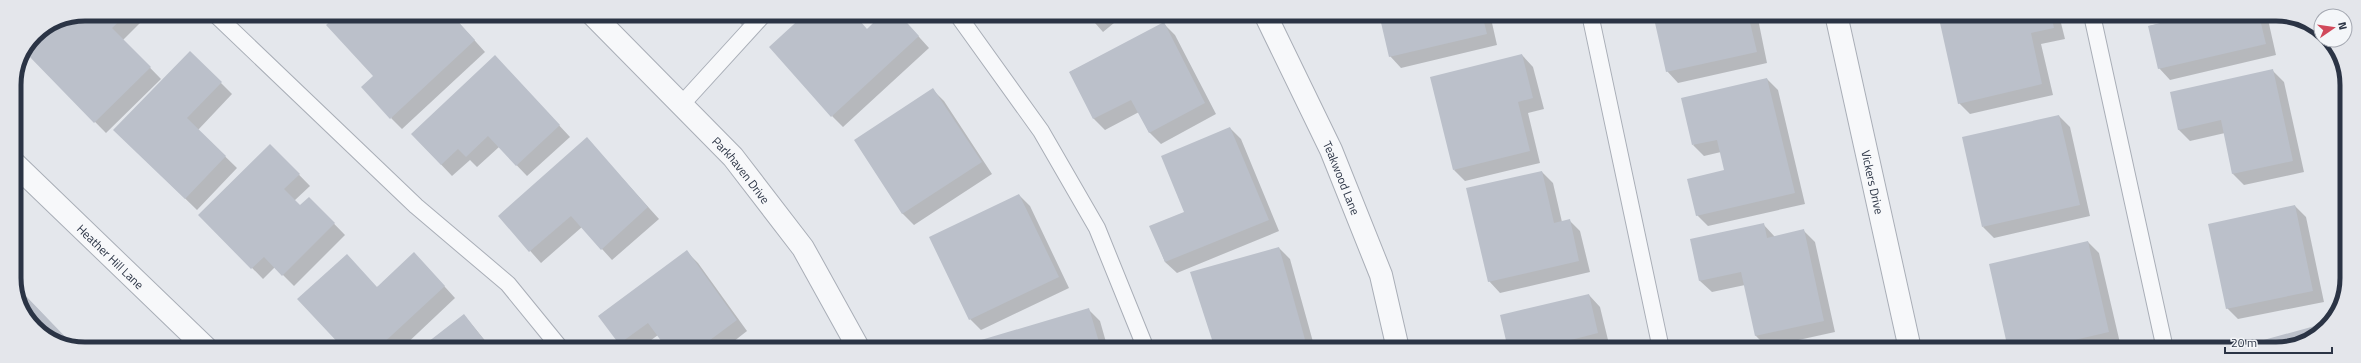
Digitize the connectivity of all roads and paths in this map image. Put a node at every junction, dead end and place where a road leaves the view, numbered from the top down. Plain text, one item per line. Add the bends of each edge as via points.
1 (222, 21) edge
2 (599, 21) edge
3 (758, 21) edge
4 (962, 21) edge
5 (1268, 21) edge
6 (1591, 21) edge
7 (1838, 21) edge
8 (2094, 21) edge
9 (681, 105) junction
10 (21, 170) edge
11 (200, 342) edge
12 (556, 342) edge
13 (855, 342) edge
14 (1143, 342) edge
15 (1396, 342) edge
16 (1660, 342) edge
17 (1908, 342) edge
18 (2163, 342) edge

1 - 12 lane via 416,206 508,284
2 - 9 street, Parkhaven Drive
3 - 9 lane
4 - 14 lane via 1041,131 1097,228
5 - 15 street, Teakwood Lane via 1331,150 1378,268
6 - 16 lane
7 - 17 street, Vickers Drive
8 - 18 lane
9 - 13 street, Parkhaven Drive via 733,157 803,248
10 - 11 street, Heather Hill Lane

